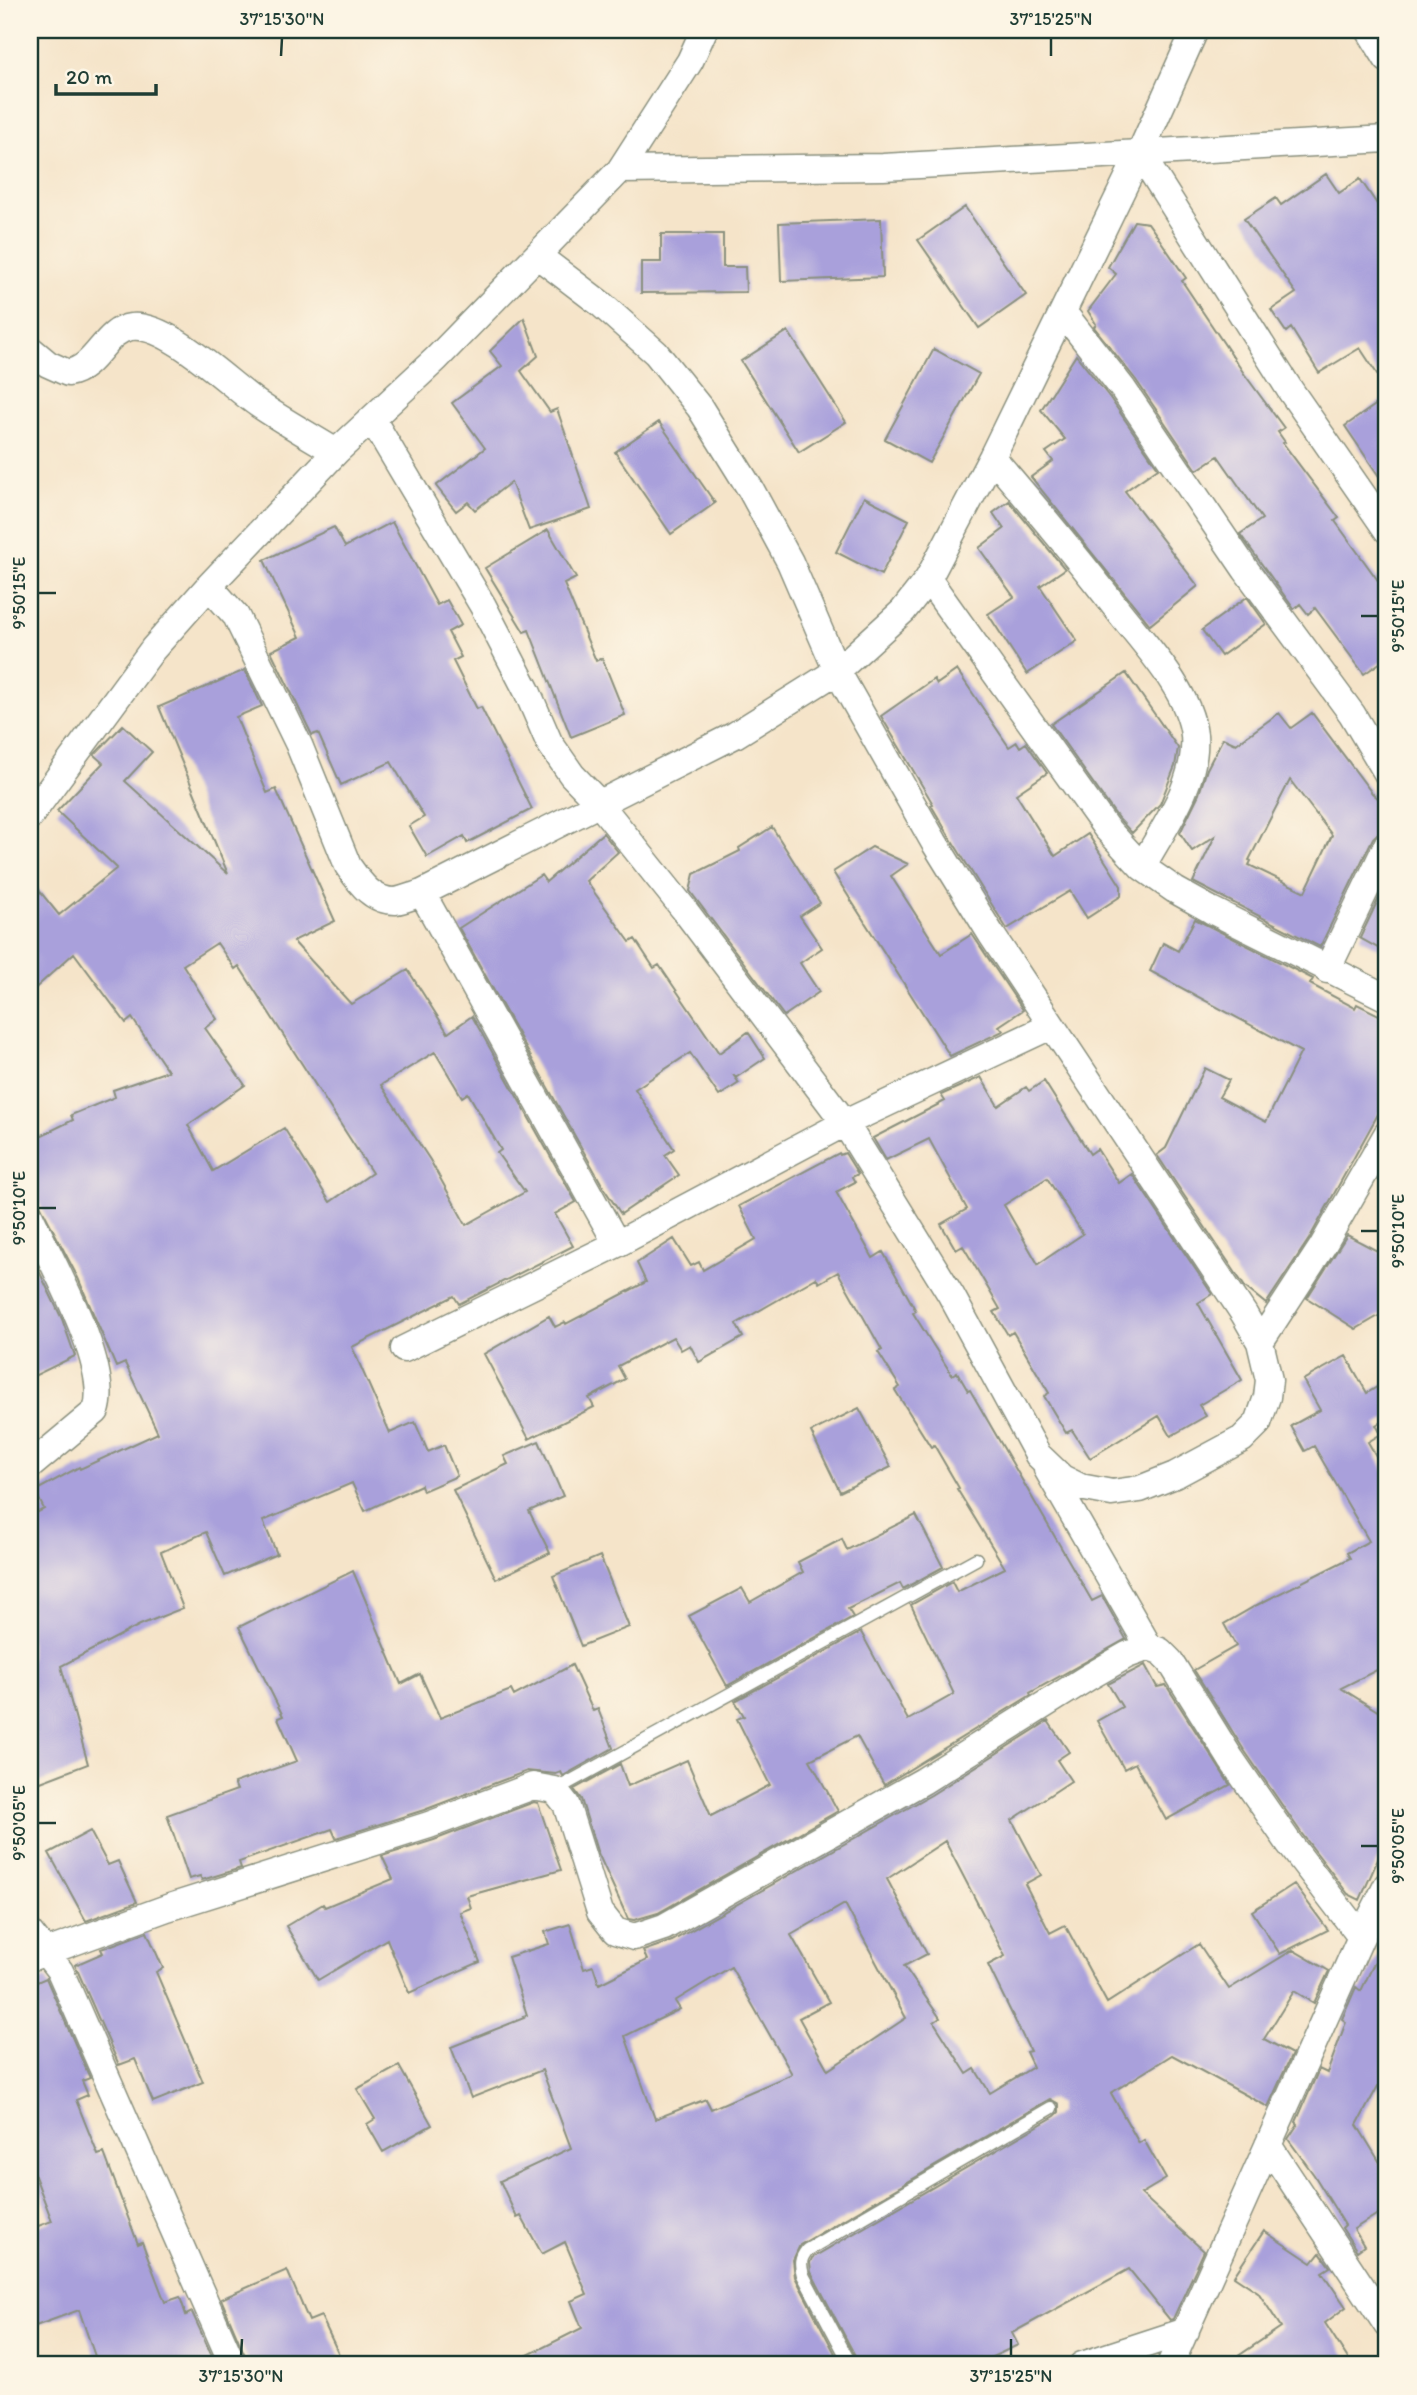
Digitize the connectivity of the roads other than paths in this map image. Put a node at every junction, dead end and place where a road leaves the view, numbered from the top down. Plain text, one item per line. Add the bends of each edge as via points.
1 (704, 30) edge
2 (1195, 30) edge
3 (1369, 30) edge
4 (1387, 59) edge
5 (1387, 139) edge
6 (1140, 153) junction
7 (620, 170) junction
8 (538, 256) junction
9 (1063, 312) junction
10 (30, 349) edge
11 (372, 419) junction
12 (336, 452) junction
13 (992, 457) junction
14 (1387, 530) edge
15 (928, 579) junction
16 (209, 586) junction
17 (837, 671) junction
18 (1387, 773) edge
19 (598, 802) junction
20 (30, 816) edge
21 (1387, 845) edge
22 (1142, 867) junction
23 (422, 893) junction
24 (1328, 970) junction
25 (1387, 998) edge
26 (1051, 1026) junction
27 (845, 1123) junction
28 (1387, 1134) edge
29 (30, 1216) edge
30 (617, 1244) junction
31 (1260, 1342) junction
32 (404, 1349) dead end
33 (1038, 1455) junction
34 (30, 1466) edge
35 (976, 1559) dead end
36 (1149, 1647) junction
37 (555, 1790) junction
38 (1387, 1885) edge
39 (30, 1933) edge
40 (1361, 1937) junction
41 (39, 1955) edge
42 (1051, 2108) dead end
43 (1268, 2145) junction
44 (1387, 2325) edge
45 (1186, 2331) junction
46 (233, 2365) edge
47 (851, 2365) edge
48 (1082, 2365) edge
49 (1170, 2365) edge

1 - 7 street via 690,61
2 - 6 street
3 - 4 street
5 - 6 street
6 - 7 street via 883,167
6 - 9 street
6 - 14 street via 1290,390
7 - 8 street
8 - 11 street
8 - 17 street via 656,353 700,408 790,562
9 - 13 street
9 - 18 street via 1123,389 1246,570 1352,714
10 - 12 street via 68,373 87,366 123,329 149,330 198,356 257,404
11 - 12 street
11 - 19 street via 483,606 549,742
12 - 16 street
13 - 15 street
13 - 22 street via 1163,667 1190,715 1193,760 1180,797
15 - 17 street via 894,620
15 - 22 street via 1106,828
16 - 20 street via 153,649
16 - 23 street via 236,616 299,745 348,866 374,896 395,901
17 - 19 street via 735,735
17 - 26 street via 934,842
19 - 23 street
19 - 27 street
21 - 24 street
22 - 24 street via 1211,910
23 - 30 street
24 - 25 street
26 - 27 street
26 - 31 street via 1191,1231
27 - 30 street
27 - 33 street via 951,1296
28 - 31 street
29 - 34 street via 81,1324 100,1399 96,1411
30 - 32 street
31 - 33 street via 1269,1380 1264,1409 1242,1439 1213,1457 1140,1489 1112,1493 1062,1478
33 - 36 street
35 - 37 lane
36 - 37 street via 1087,1678 923,1781 664,1927 634,1937 615,1931 600,1912 566,1804
36 - 40 street via 1170,1661 1289,1843
37 - 41 street via 533,1786
38 - 40 street
39 - 41 street
40 - 43 street
41 - 46 street via 61,1970
42 - 47 lane via 807,2250 800,2266 803,2275
43 - 44 street
43 - 45 street
45 - 48 street
45 - 49 street

